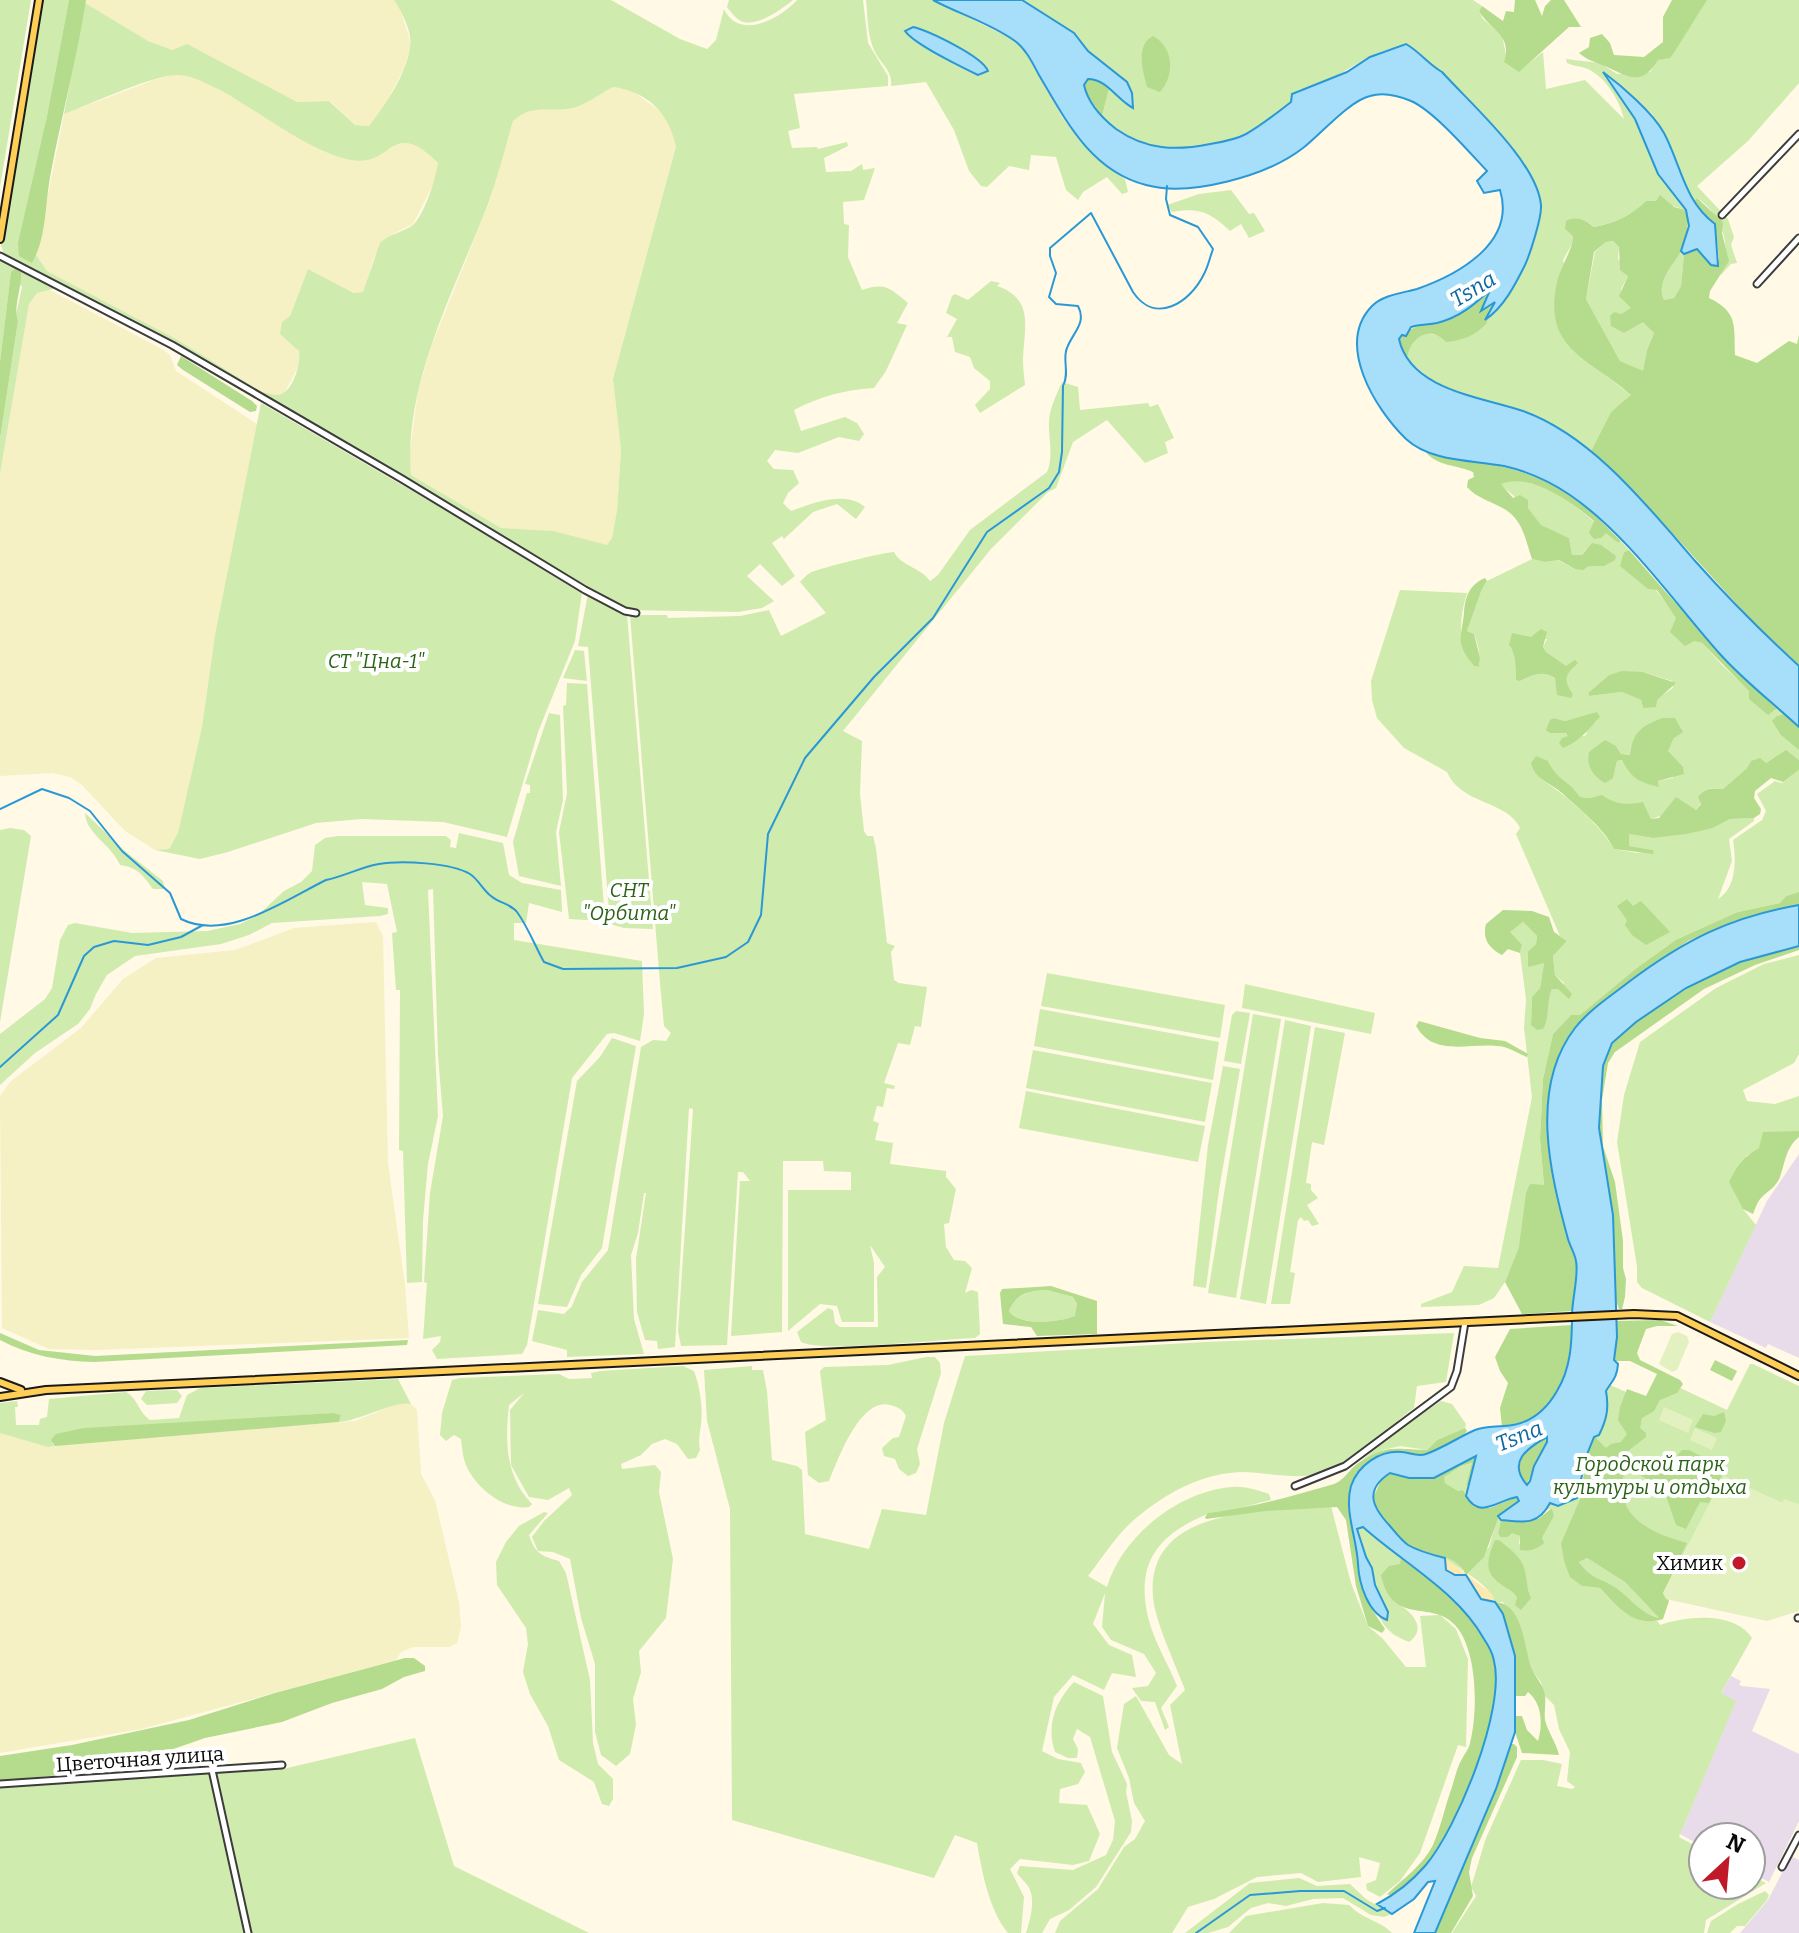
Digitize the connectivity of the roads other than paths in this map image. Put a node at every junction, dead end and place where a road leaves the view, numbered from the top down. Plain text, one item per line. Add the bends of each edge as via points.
1 (39, 0) edge
2 (1799, 134) edge
3 (1722, 215) dead end
4 (1799, 238) edge
5 (0, 239) edge
6 (0, 256) edge
7 (1757, 284) dead end
8 (636, 613) dead end
9 (1465, 1321) junction
10 (1799, 1376) edge
11 (0, 1382) edge
12 (29, 1391) junction
13 (0, 1397) edge
14 (1295, 1486) dead end
15 (282, 1765) dead end
16 (212, 1770) junction
17 (0, 1784) edge
18 (1799, 1835) edge
19 (1782, 1867) dead end
20 (248, 1933) edge

1 - 5 main road
2 - 3 street
4 - 7 street
6 - 8 street via 172,345 585,590
9 - 10 main road via 1677,1316
9 - 12 main road
9 - 14 street via 1455,1382 1443,1395 1345,1466
11 - 12 main road
12 - 13 main road
15 - 16 street, Цветочная улица
16 - 17 street, Цветочная улица
16 - 20 street
18 - 19 street

